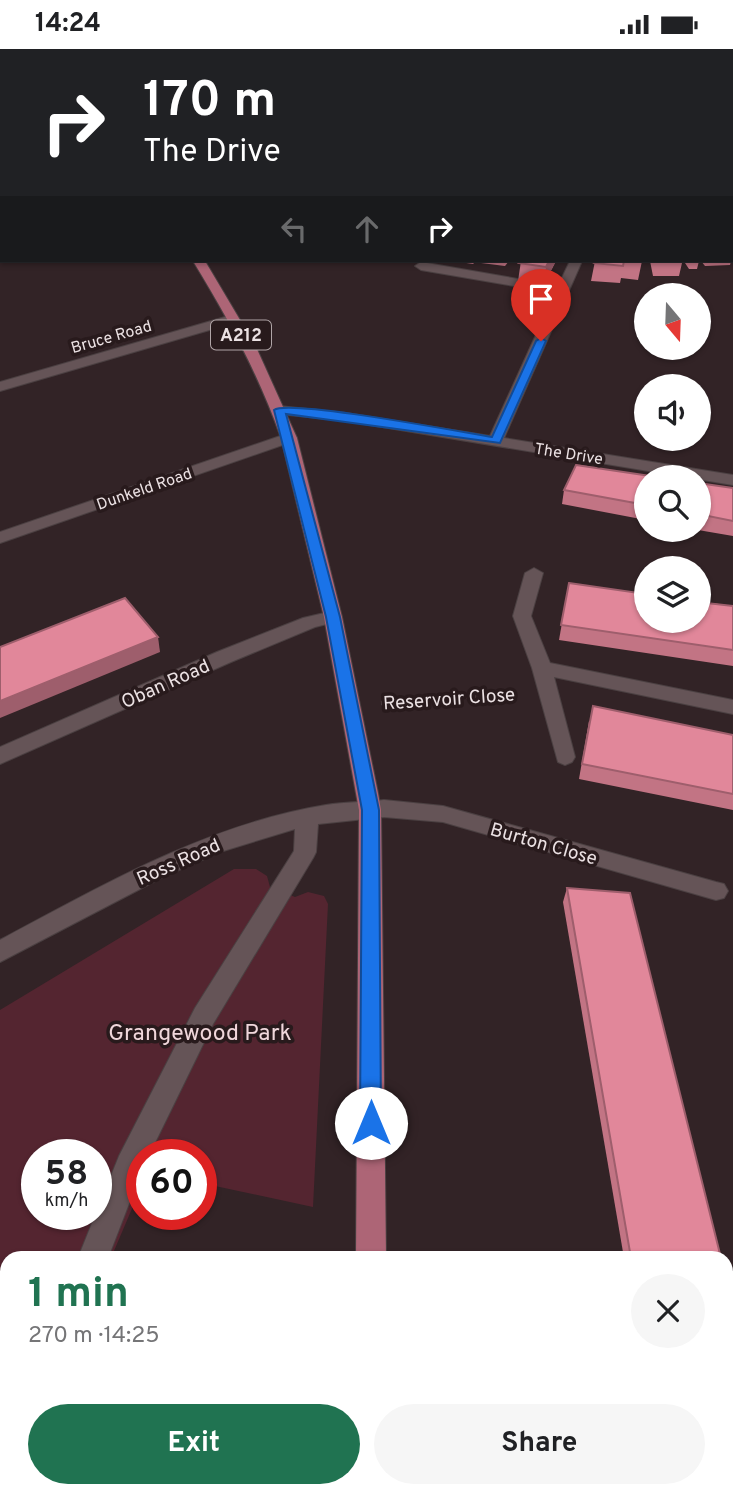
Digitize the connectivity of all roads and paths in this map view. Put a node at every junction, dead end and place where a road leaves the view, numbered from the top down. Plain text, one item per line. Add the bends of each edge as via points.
1 (200, 263) edge
2 (575, 263) edge
3 (421, 266) dead end
4 (564, 291) junction
5 (232, 319) junction
6 (0, 387) edge
7 (279, 410) junction
8 (289, 438) junction
9 (495, 441) junction
10 (733, 480) edge
11 (0, 538) edge
12 (534, 573) dead end
13 (333, 617) junction
14 (542, 668) junction
15 (548, 690) junction
16 (350, 705) junction
17 (733, 707) edge
18 (0, 756) edge
19 (565, 757) dead end
20 (370, 810) junction
21 (307, 818) junction
22 (716, 891) dead end
23 (0, 952) edge
24 (96, 1251) edge
25 (371, 1251) edge

1 - 5 main road, A212
2 - 4 street
3 - 4 street
4 - 9 street
5 - 6 street, Bruce Road
5 - 7 main road, A212
7 - 8 main road, A212
7 - 9 street, The Drive
8 - 11 street, Dunkeld Road
8 - 13 main road, A212
9 - 10 street, The Drive
12 - 14 street via 522,616
13 - 16 main road, A212
13 - 18 street, Oban Road via 249,647
14 - 15 street
14 - 17 street
15 - 16 path, Reservoir Close
15 - 19 street
16 - 20 main road, A212
20 - 21 street, Ross Road
20 - 22 street, Burton Close via 443,814
20 - 25 main road, A212
21 - 23 street, Ross Road via 205,848
21 - 24 street via 305,852 204,1016 129,1166

